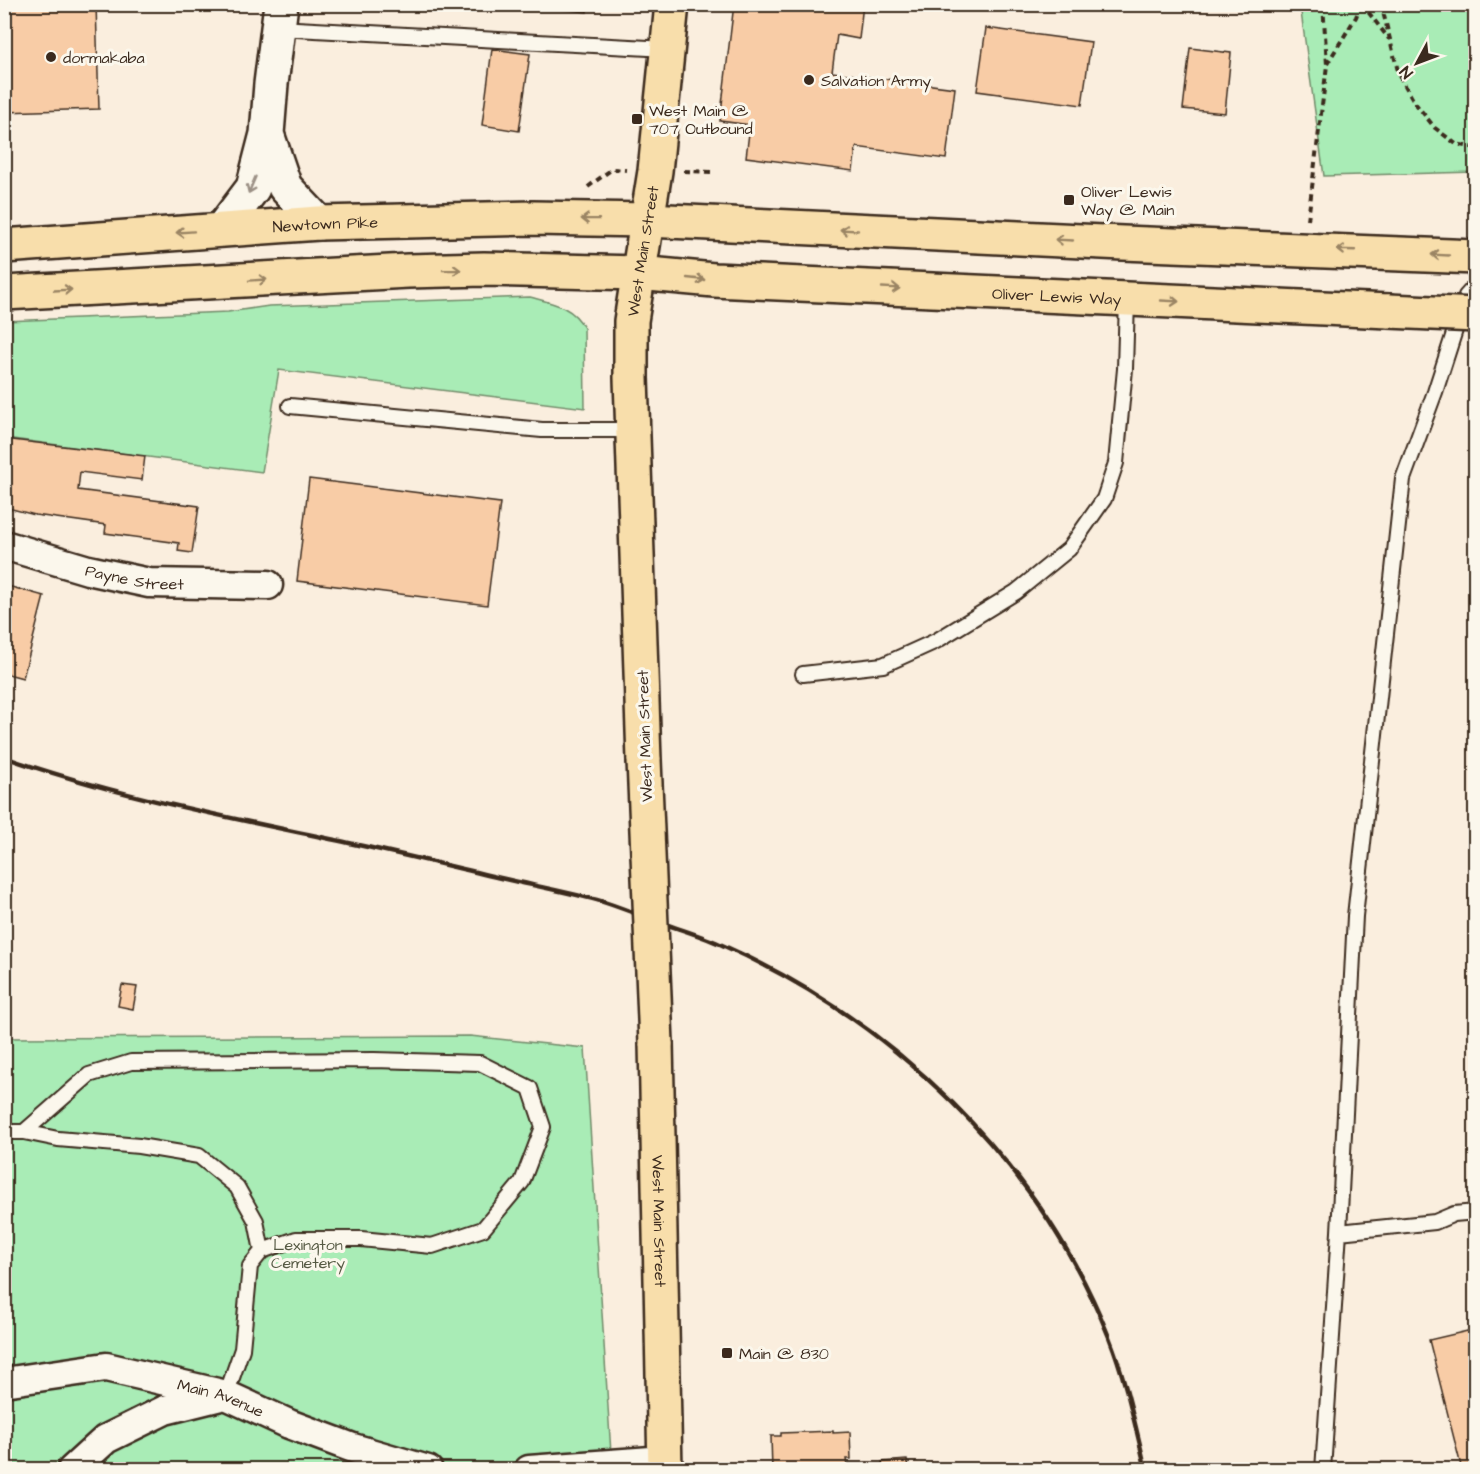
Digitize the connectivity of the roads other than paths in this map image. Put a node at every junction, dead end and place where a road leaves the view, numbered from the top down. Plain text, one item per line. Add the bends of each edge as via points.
1 (672, 4) edge
2 (279, 16) edge
3 (667, 49) junction
4 (267, 134) junction
5 (648, 220) junction
6 (320, 223) junction
7 (222, 229) junction
8 (4, 246) edge
9 (1476, 257) edge
10 (638, 273) junction
11 (1476, 285) edge
12 (4, 293) edge
13 (1127, 299) junction
14 (1476, 315) edge
15 (290, 406) dead end
16 (633, 430) junction
17 (4, 545) edge
18 (267, 585) dead end
19 (803, 674) dead end
20 (4, 1132) edge
21 (24, 1132) junction
22 (1476, 1212) edge
23 (1339, 1232) junction
24 (262, 1251) junction
25 (4, 1382) edge
26 (226, 1395) junction
27 (665, 1465) edge
28 (72, 1470) edge
29 (428, 1470) edge
30 (529, 1470) edge
31 (1323, 1470) edge

1 - 3 main road, West Main Street
2 - 3 lane
2 - 4 main road
3 - 5 main road, West Main Street
4 - 6 main road via 285,187
4 -> 7 main road via 253,188
5 -> 6 main road, Newtown Pike via 533,218
9 -> 5 main road
5 - 10 main road, West Main Street
6 - 7 main road, Newtown Pike
7 -> 8 main road, Newtown Pike
12 -> 10 main road via 408,271
10 -> 13 main road, Oliver Lewis Way
10 - 16 main road, West Main Street via 631,321
11 - 23 lane via 1466,296 1403,478 1355,916
13 -> 14 main road, Oliver Lewis Way, bridge
13 - 19 lane via 1116,463 1104,500 1069,549 1016,592 936,641 884,665
15 - 16 lane via 542,430
16 - 27 main road, West Main Street, bridge via 656,1043
17 - 18 street, Payne Street via 149,583
20 - 21 lane
21 - 24 lane via 199,1156 237,1187 256,1221
21 - 24 lane via 89,1075 131,1062 480,1063 530,1088 543,1127 522,1182 483,1229 432,1246 361,1239 296,1239
22 - 23 lane via 1454,1214 1435,1222
23 - 31 lane
24 - 26 lane via 250,1266 242,1349
25 - 26 street, Main Avenue via 106,1367
26 - 28 street via 165,1410 106,1439
26 - 29 street, Main Avenue via 353,1448
27 - 30 street

